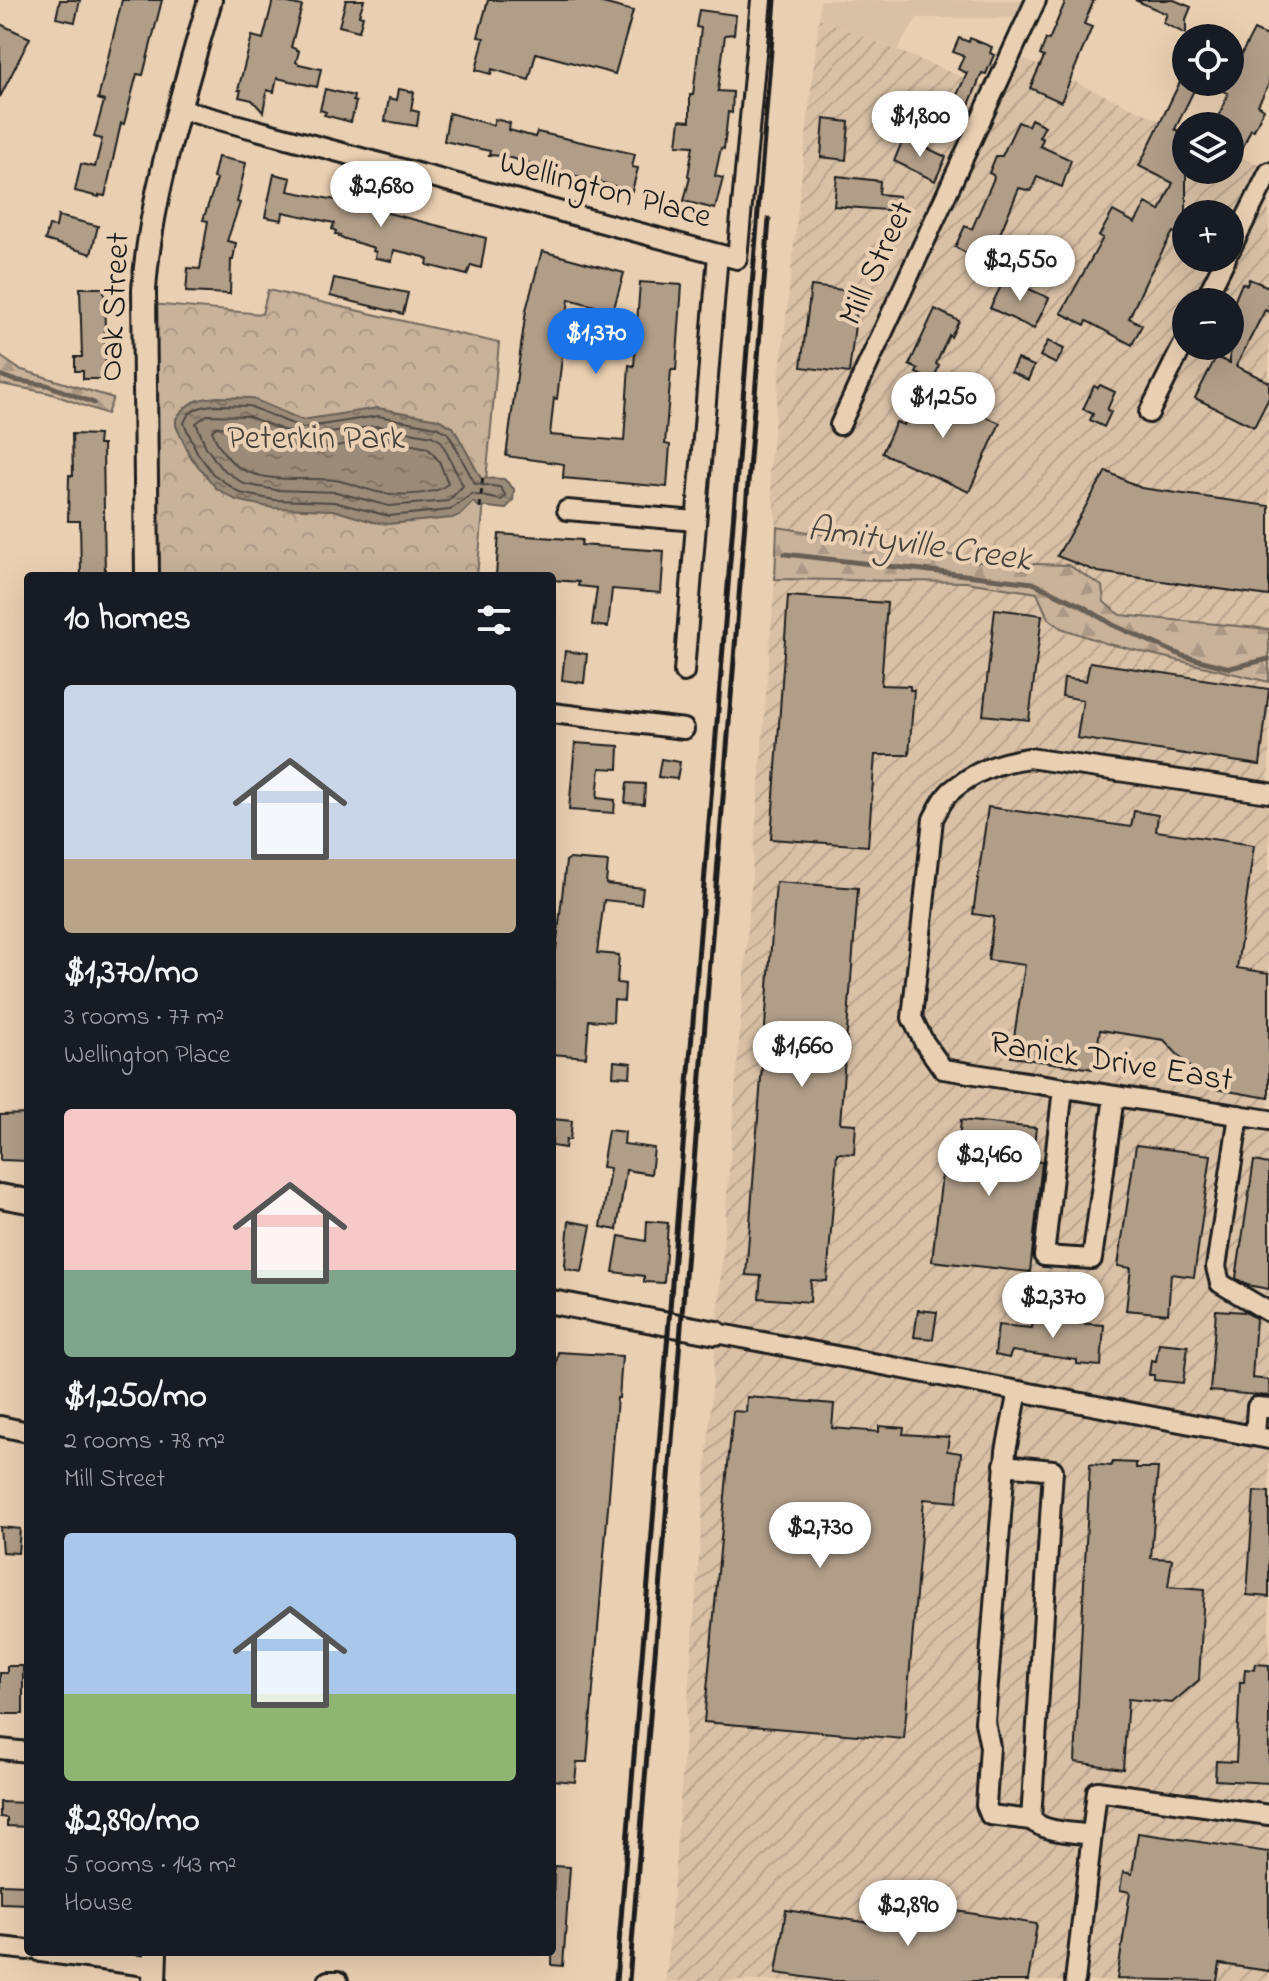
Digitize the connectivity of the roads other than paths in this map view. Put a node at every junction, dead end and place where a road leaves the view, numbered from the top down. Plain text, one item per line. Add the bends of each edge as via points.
1 (210, 0) edge
2 (761, 0) edge
3 (1036, 0) edge
4 (179, 109) junction
5 (1269, 172) edge
6 (1244, 222) edge
7 (718, 254) junction
8 (1176, 360) edge
9 (1149, 413) dead end
10 (840, 425) dead end
11 (567, 510) dead end
12 (696, 521) junction
13 (147, 572) edge
14 (684, 672) dead end
15 (556, 713) edge
16 (684, 729) dead end
17 (1269, 793) edge
18 (1063, 1088) junction
19 (1114, 1096) junction
20 (1239, 1115) junction
21 (1269, 1120) edge
22 (0, 1196) edge
23 (24, 1200) edge
24 (556, 1303) edge
25 (1269, 1312) edge
26 (716, 1333) joint
27 (1018, 1391) junction
28 (1269, 1408) edge
29 (0, 1426) edge
30 (24, 1431) edge
31 (1262, 1438) edge
32 (1004, 1465) junction
33 (0, 1749) edge
34 (24, 1752) edge
35 (1269, 1815) edge
36 (1031, 1820) junction
37 (1092, 1835) junction
38 (0, 1947) edge
39 (24, 1950) edge
40 (71, 1956) edge
41 (154, 1967) edge
42 (328, 1981) edge
43 (338, 1981) edge
44 (1075, 1981) edge

1 - 4 main road, Oak Street
2 - 7 street, Wellington Place via 737,259
3 - 10 street, Mill Street
4 - 7 street, Wellington Place
4 - 13 main road, Oak Street via 146,254
5 - 6 street
7 - 12 street
8 - 9 street
11 - 12 street
12 - 14 street
15 - 16 street
17 - 18 street, Ranick Drive East via 1029,758 999,762 949,793 933,819 912,1018 943,1069
18 - 19 street, Ranick Drive East
18 - 19 street via 1044,1256 1092,1259
19 - 20 street, Ranick Drive East
20 - 21 street, Ranick Drive East
20 - 25 street via 1216,1267 1220,1283
22 - 23 main road
24 - 26 main road
26 - 27 street
27 - 31 street
27 - 32 street
28 - 31 street via 1257,1407
29 - 30 street
32 - 36 street via 985,1722 990,1747 986,1805 990,1815
32 - 36 street via 1053,1470
33 - 34 street
35 - 37 street via 1097,1791
36 - 37 street
37 - 44 street
38 - 39 street
40 - 41 street
42 - 43 street

